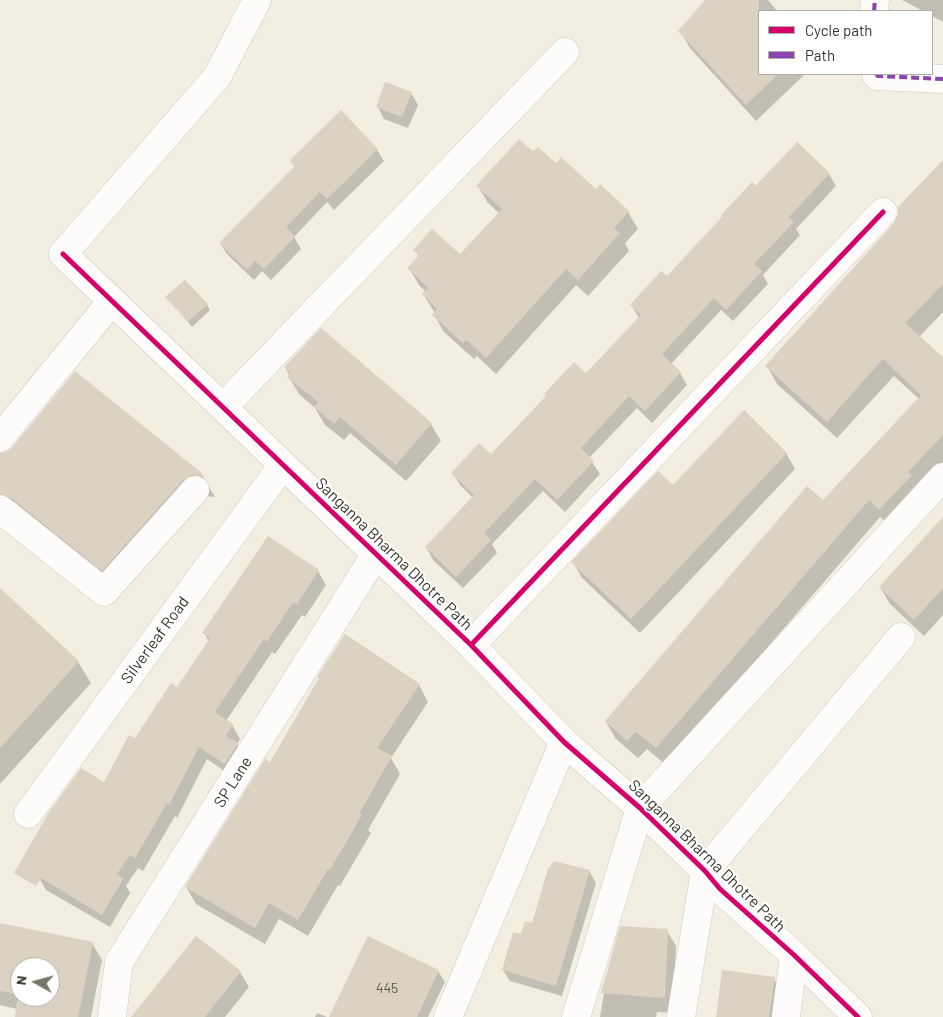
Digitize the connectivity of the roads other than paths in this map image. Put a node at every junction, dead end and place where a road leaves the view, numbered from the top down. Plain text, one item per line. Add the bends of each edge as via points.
1 (257, 0) edge
2 (565, 52) dead end
3 (877, 75) edge
4 (943, 79) edge
5 (883, 212) dead end
6 (112, 301) junction
7 (223, 407) junction
8 (0, 438) edge
9 (282, 465) junction
10 (943, 477) edge
11 (195, 490) dead end
12 (0, 509) edge
13 (376, 554) junction
14 (901, 637) dead end
15 (471, 645) junction
16 (564, 742) junction
17 (640, 808) junction
18 (28, 814) dead end
19 (713, 880) junction
20 (794, 955) junction
21 (112, 1017) edge
22 (448, 1017) edge
23 (576, 1017) edge
24 (681, 1017) edge
25 (700, 1017) edge
26 (786, 1017) edge
27 (858, 1017) edge

1 - 6 street, Sanganna Bharma Dhotre Path via 218,77 64,254
2 - 7 street
3 - 4 street
5 - 15 street
6 - 7 street, Sanganna Bharma Dhotre Path
6 - 8 street
7 - 9 street, Sanganna Bharma Dhotre Path
9 - 13 street, Sanganna Bharma Dhotre Path
9 - 18 street, Silverleaf Road
10 - 17 street
11 - 12 street via 104,592
13 - 15 street, Sanganna Bharma Dhotre Path
13 - 21 street, SP Lane via 119,962
14 - 19 street
15 - 16 street, Sanganna Bharma Dhotre Path
16 - 17 street, Sanganna Bharma Dhotre Path
16 - 22 street
17 - 19 street, Sanganna Bharma Dhotre Path
17 - 23 street
19 - 20 street, Sanganna Bharma Dhotre Path
19 - 24 street
19 - 25 street
20 - 26 street
20 - 27 street, Sanganna Bharma Dhotre Path

